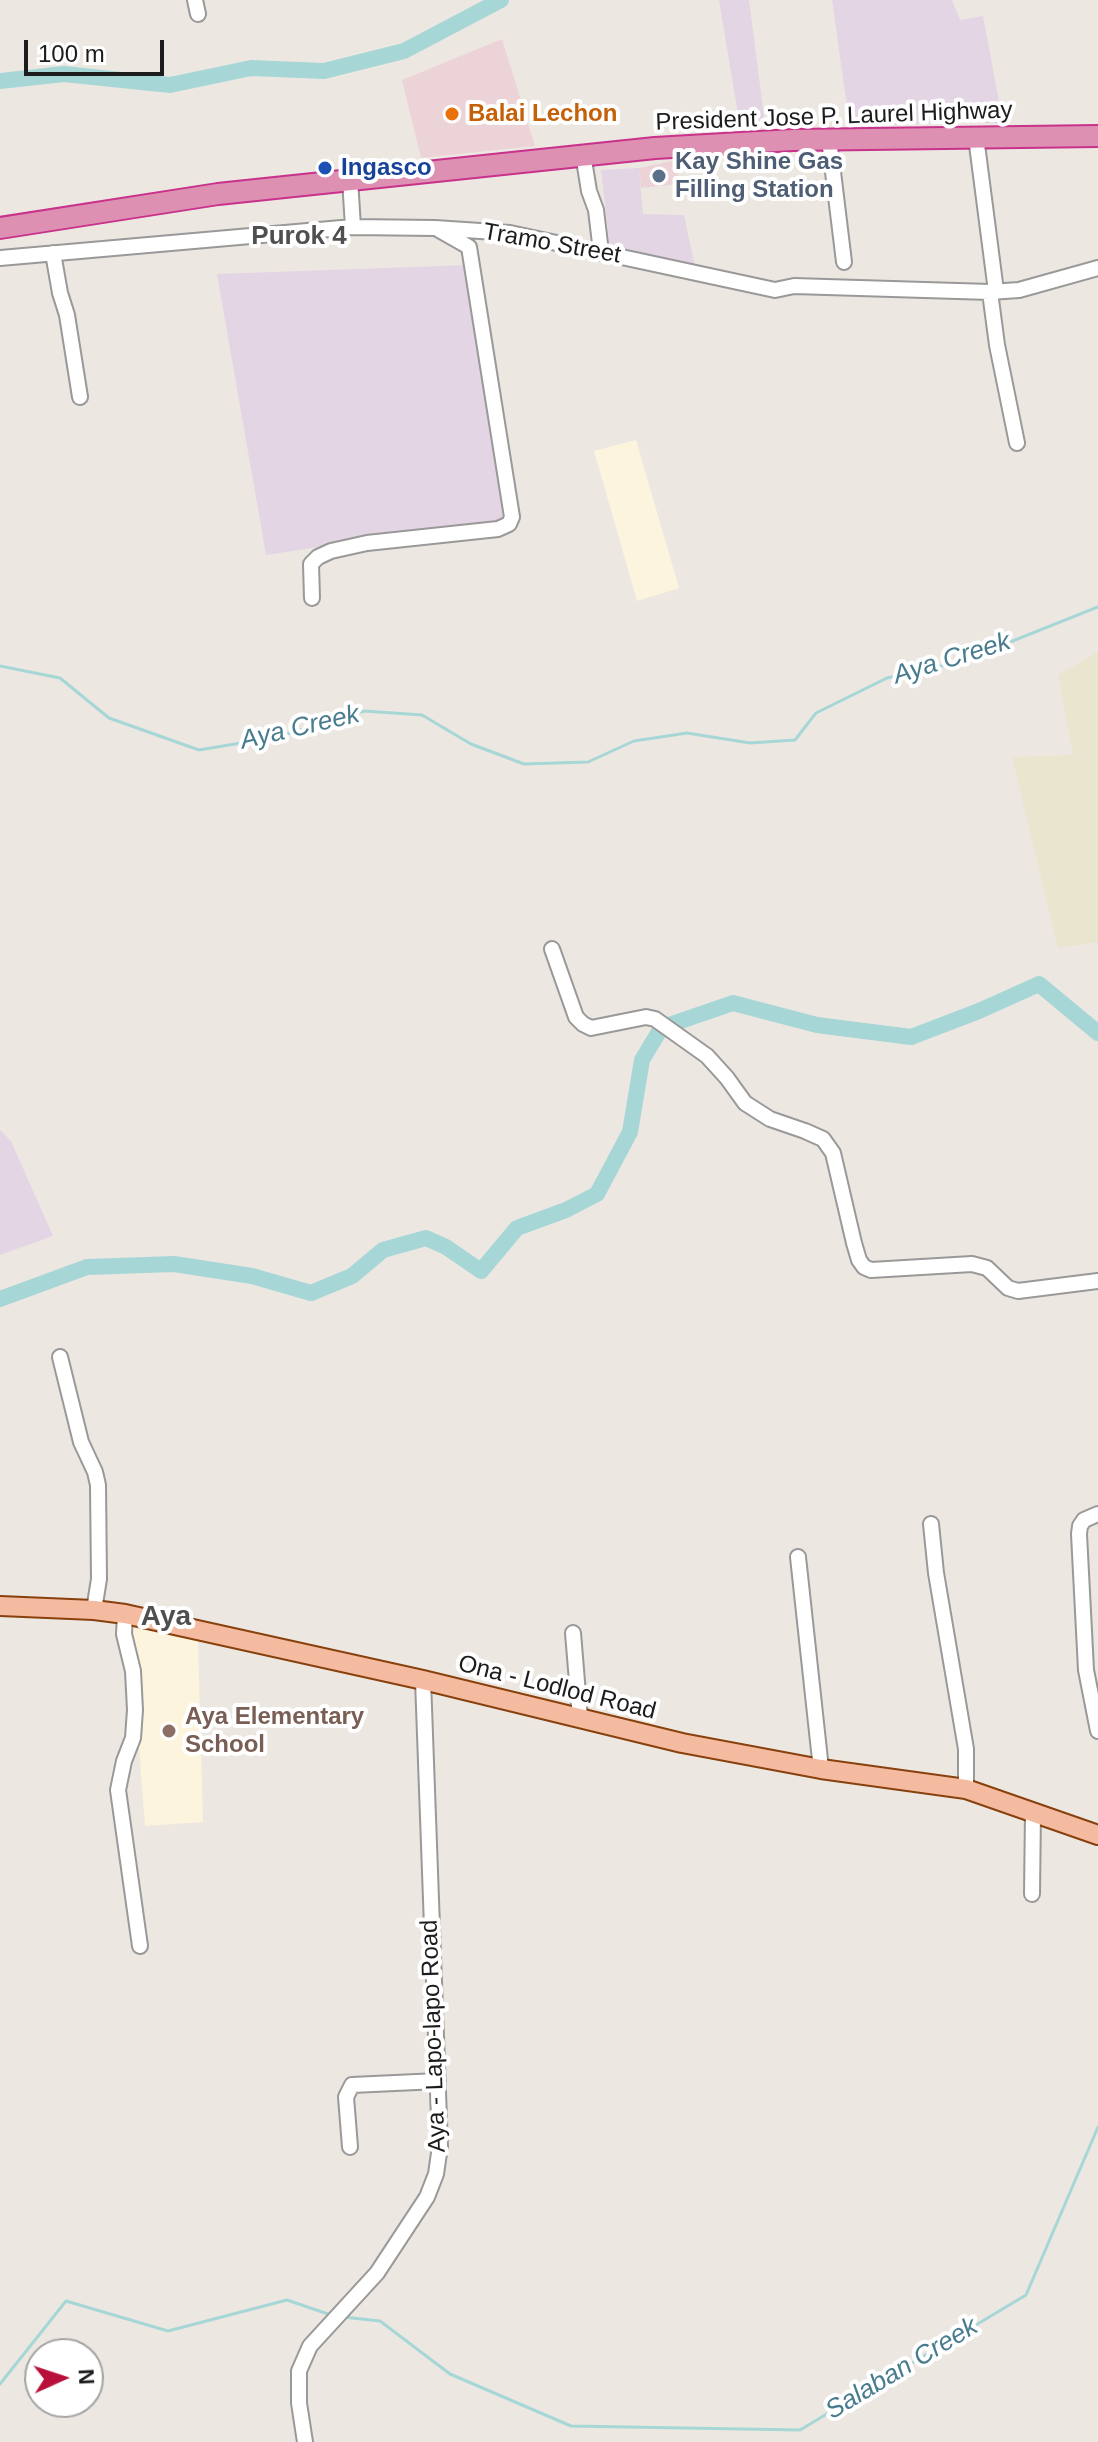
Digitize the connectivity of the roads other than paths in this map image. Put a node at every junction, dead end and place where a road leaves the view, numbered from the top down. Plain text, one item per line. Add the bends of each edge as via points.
1 (1098, 136) edge
2 (976, 137) junction
3 (829, 139) junction
4 (583, 154) junction
5 (350, 179) junction
6 (353, 227) junction
7 (0, 228) edge
8 (435, 228) junction
9 (601, 252) junction
10 (53, 253) junction
11 (0, 258) edge
12 (844, 262) dead end
13 (1098, 268) edge
14 (993, 292) junction
15 (80, 397) dead end
16 (1017, 443) dead end
17 (312, 598) dead end
18 (552, 949) dead end
19 (1098, 1281) edge
20 (60, 1357) dead end
21 (1098, 1514) edge
22 (931, 1524) dead end
23 (798, 1557) dead end
24 (0, 1606) edge
25 (94, 1610) junction
26 (125, 1614) junction
27 (573, 1633) dead end
28 (423, 1680) junction
29 (580, 1718) junction
30 (1098, 1731) edge
31 (821, 1769) junction
32 (966, 1789) junction
33 (1033, 1811) junction
34 (1098, 1835) edge
35 (1032, 1894) dead end
36 (140, 1946) dead end
37 (438, 2081) junction
38 (350, 2147) dead end
39 (305, 2442) edge

1 - 2 highway, President Jose P. Laurel Highway
2 - 3 highway, President Jose P. Laurel Highway
2 - 14 street
3 - 4 highway, President Jose P. Laurel Highway
3 - 12 street
4 - 5 highway, President Jose P. Laurel Highway
4 - 9 street
5 - 6 street
5 - 7 highway, President Jose P. Laurel Highway via 171,200
6 - 8 street, Tramo Street
6 - 10 street, Tramo Street
8 - 9 street, Tramo Street via 510,233
8 - 17 street via 469,247 512,517 498,529 331,551 311,564
9 - 14 street, Tramo Street via 775,290 794,286
10 - 11 street, Tramo Street
10 - 15 street
13 - 14 street, Tramo Street
14 - 16 street via 997,345
18 - 19 street via 583,1024 591,1028 655,1019 707,1056 745,1103 770,1119 823,1139 833,1153 864,1267 972,1264 987,1268 1018,1291
20 - 25 street via 81,1442 98,1485 99,1579
21 - 30 street via 1084,1520 1079,1534 1086,1670
22 - 32 street via 966,1749
23 - 31 street
24 - 25 main road, Ona - Lodlod Road
25 - 26 main road, Ona - Lodlod Road
26 - 28 main road, Ona - Lodlod Road
26 - 36 street via 135,1710 118,1790
27 - 29 street
28 - 29 main road, Ona - Lodlod Road
28 - 37 street, Aya - Lapo-lapo Road
29 - 31 main road, Ona - Lodlod Road
31 - 32 main road, Ona - Lodlod Road
32 - 33 main road, Ona - Lodlod Road
33 - 34 main road, Ona - Lodlod Road
33 - 35 street
37 - 38 street via 352,2085 346,2097
37 - 39 street, Aya - Lapo-lapo Road via 436,2174 427,2197 377,2273 310,2346 299,2371

